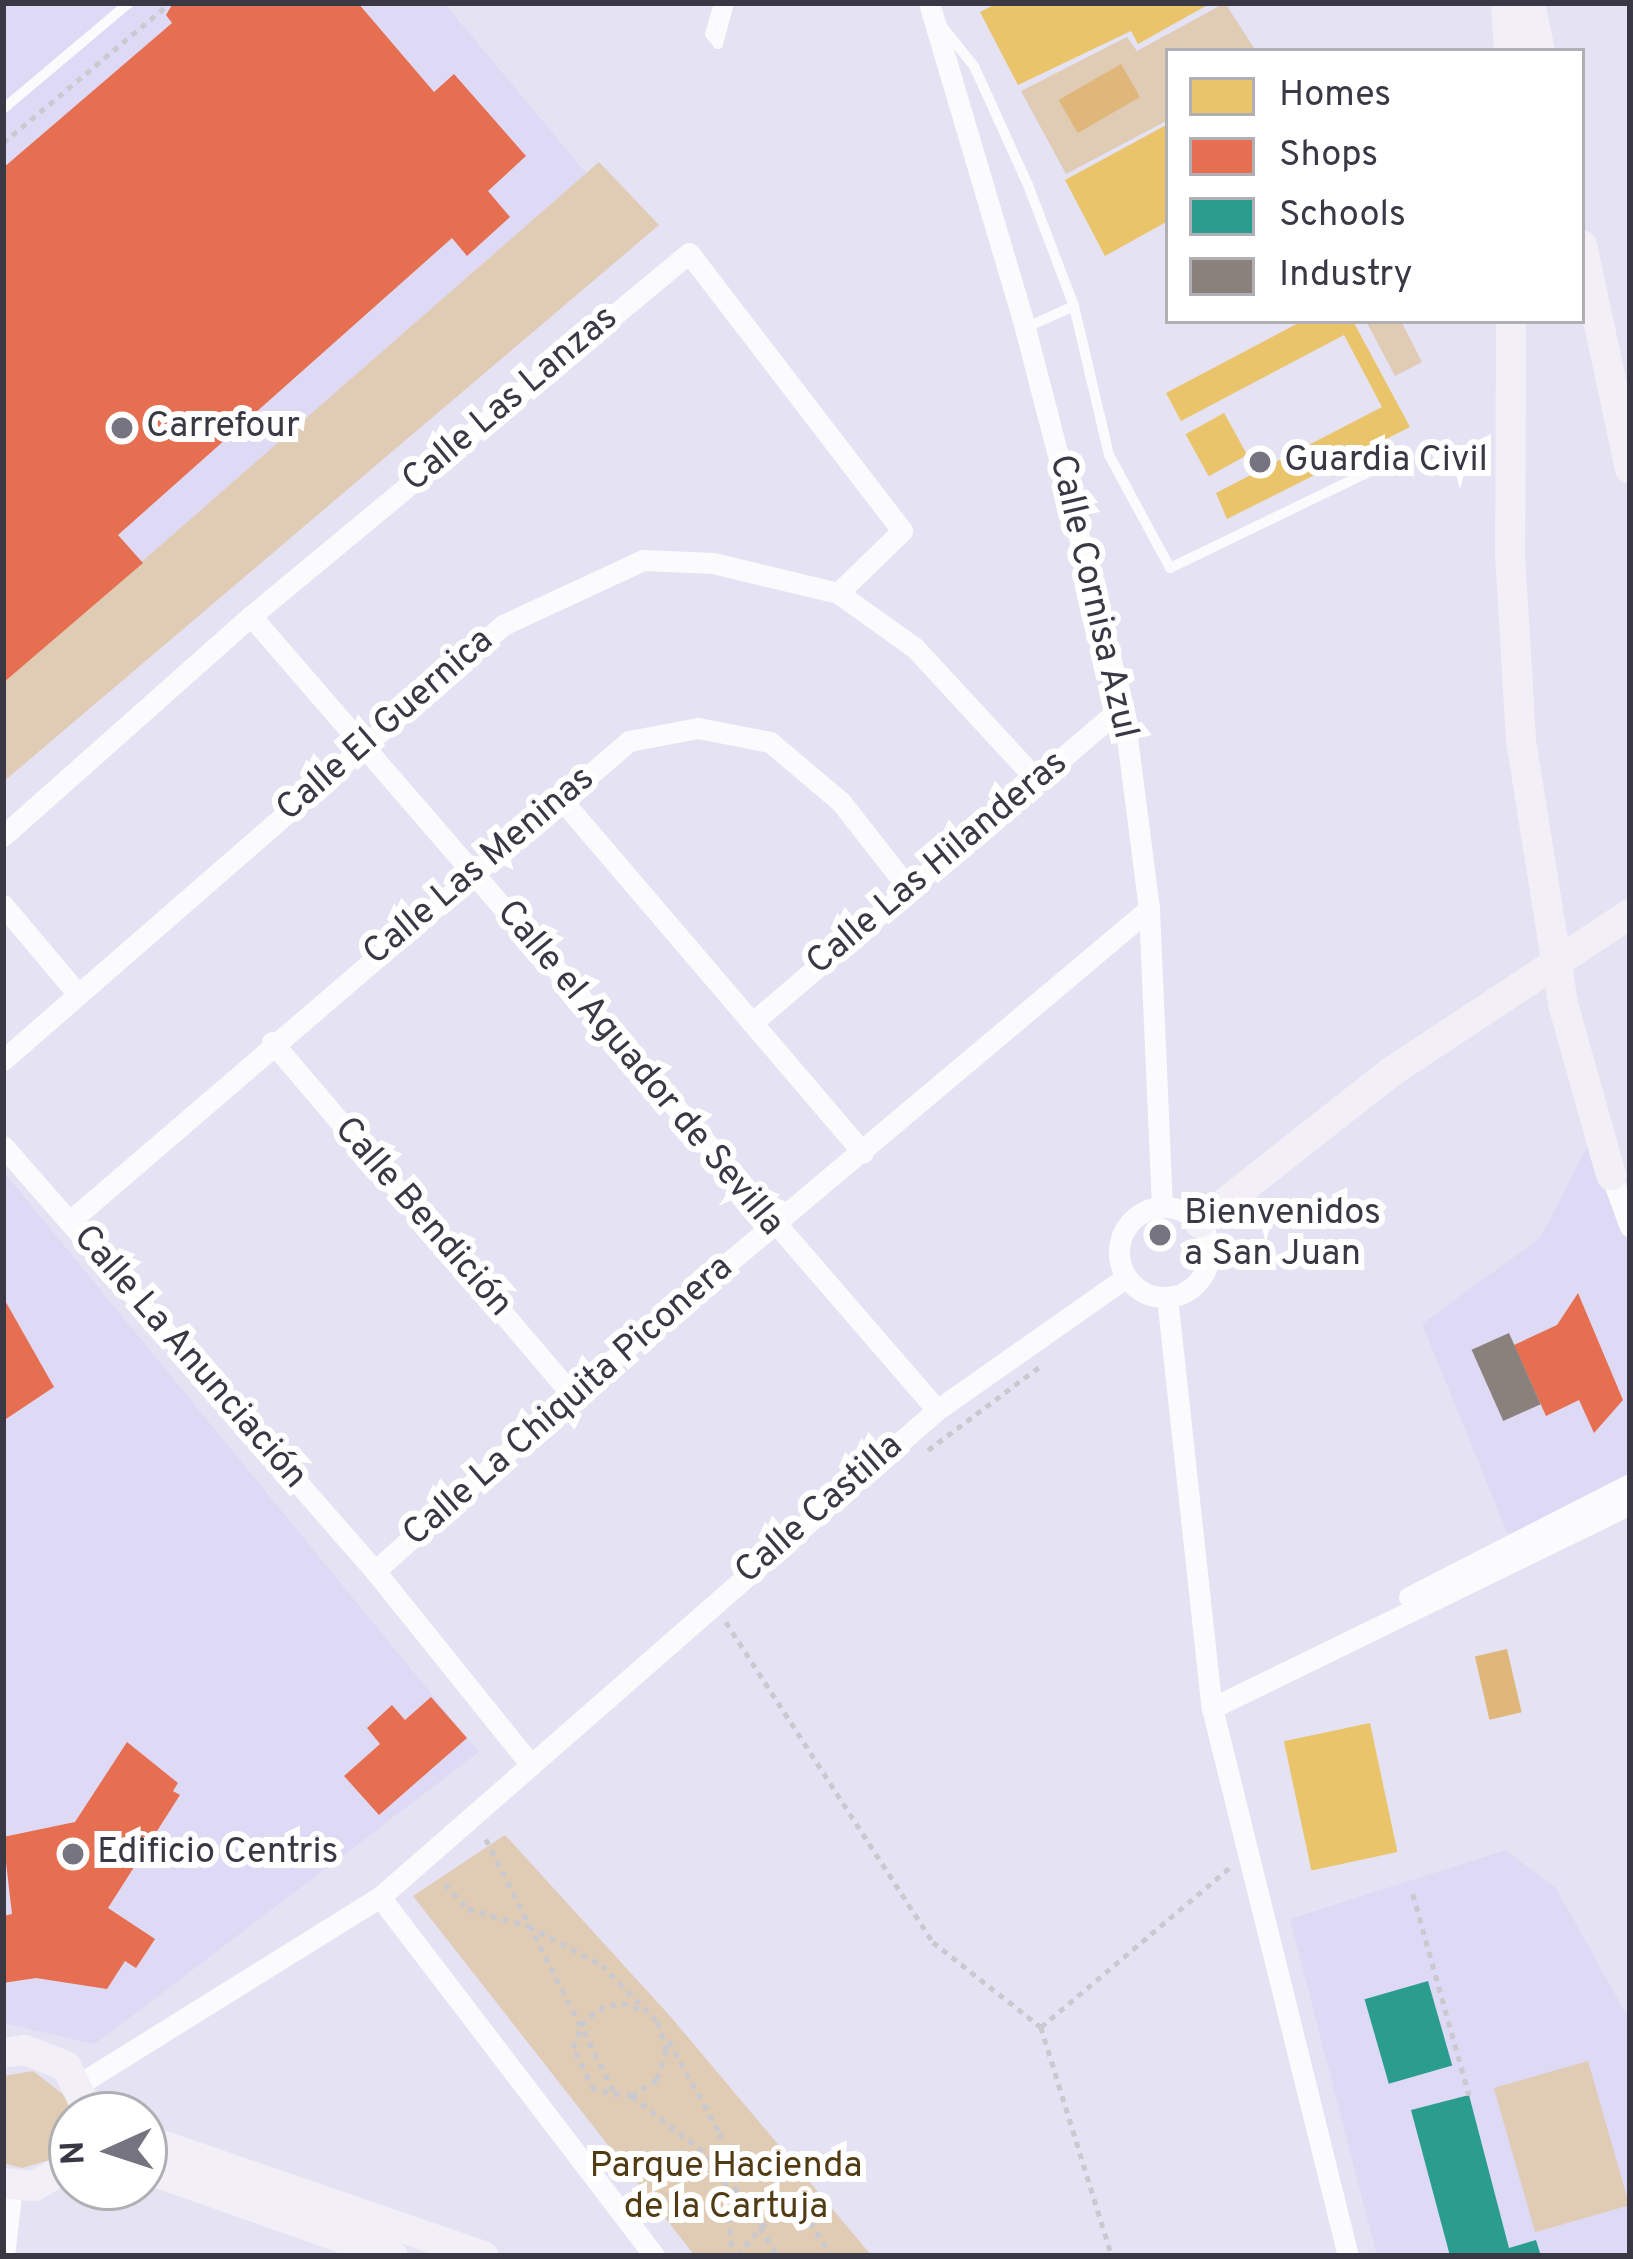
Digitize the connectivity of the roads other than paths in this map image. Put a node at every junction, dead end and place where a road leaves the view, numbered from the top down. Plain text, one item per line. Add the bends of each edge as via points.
1 (129, 3) edge
2 (719, 3) edge
3 (729, 3) edge
4 (1506, 3) edge
5 (1530, 3) edge
6 (934, 13) edge
7 (1509, 48) edge
8 (1539, 48) edge
9 (3, 109) edge
10 (1585, 259) edge
11 (1074, 306) junction
12 (1510, 324) edge
13 (1025, 328) junction
14 (1389, 462) dead end
15 (1630, 469) edge
16 (838, 592) junction
17 (251, 616) junction
18 (1123, 706) junction
19 (364, 744) junction
20 (1037, 780) junction
21 (561, 800) junction
22 (3, 836) edge
23 (475, 876) junction
24 (909, 889) junction
25 (3, 905) edge
26 (1148, 909) junction
27 (1630, 914) edge
28 (76, 993) junction
29 (752, 1022) junction
30 (272, 1042) junction
31 (3, 1060) edge
32 (3, 1146) edge
33 (863, 1152) junction
34 (1611, 1175) joint
35 (1162, 1207) junction
36 (70, 1221) junction
37 (1198, 1223) junction
38 (1630, 1227) edge
39 (774, 1228) junction
40 (1126, 1277) junction
41 (1167, 1297) junction
42 (572, 1394) junction
43 (937, 1410) junction
44 (1630, 1484) edge
45 (1630, 1504) edge
46 (375, 1571) junction
47 (1362, 1635) junction
48 (1213, 1708) junction
49 (531, 1765) junction
50 (380, 1897) junction
51 (3, 2053) edge
52 (81, 2083) junction
53 (83, 2091) edge
54 (168, 2150) edge
55 (168, 2176) edge
56 (48, 2180) edge
57 (8, 2184) edge
58 (364, 2240) edge
59 (4, 2256) edge
60 (393, 2256) edge
61 (483, 2256) edge
62 (654, 2256) edge
63 (1348, 2256) edge

1 - 9 lane
2 - 3 lane via 710,34 718,44
4 - 7 street
5 - 8 street
6 - 11 lane via 998,115
6 - 13 street, Calle Cornisa Azul
10 - 15 street
11 - 13 lane
11 - 14 lane via 1109,454 1169,568
12 - 34 street via 1510,554 1521,741 1563,1004
13 - 18 street, Calle Cornisa Azul
16 - 17 street, Calle Las Lanzas via 902,531 688,253
16 - 19 street, Calle El Guernica via 713,563 643,560 503,625
16 - 20 street via 915,648
17 - 19 street, Calle el Aguador de Sevilla
17 - 22 street, Calle Las Lanzas
18 - 20 street, Calle Las Hilanderas
18 - 26 street, Calle Cornisa Azul
19 - 23 street, Calle el Aguador de Sevilla
19 - 28 street, Calle El Guernica
20 - 24 street, Calle Las Hilanderas
21 - 23 street, Calle Las Meninas
21 - 24 street, Calle Las Meninas via 629,741 698,728 770,742 842,802
21 - 29 street
23 - 30 street, Calle Las Meninas
23 - 39 street, Calle el Aguador de Sevilla
24 - 29 street, Calle Las Hilanderas
25 - 28 street
26 - 33 street, Calle La Chiquita Piconera
26 - 35 street, Calle Cornisa Azul
27 - 37 street via 1390,1072
28 - 31 street, Calle El Guernica
29 - 33 street
30 - 36 street, Calle Las Meninas
30 - 42 street, Calle Bendición
32 - 36 street, Calle La Anunciación
33 - 39 street, Calle La Chiquita Piconera
34 - 38 street
35 - 37 street
35 - 40 street via 1126,1228 1119,1253
36 - 46 street, Calle La Anunciación
37 - 41 street via 1208,1263 1192,1287
39 - 42 street, Calle La Chiquita Piconera
39 - 43 street, Calle el Aguador de Sevilla
40 - 41 street
40 - 43 street, Calle Castilla
41 - 48 street
42 - 46 street, Calle La Chiquita Piconera
43 - 49 street, Calle Castilla
44 - 47 street via 1534,1526 1408,1598
45 - 47 street
46 - 49 street, Calle La Anunciación
47 - 48 street
48 - 63 street
49 - 50 street, Calle Castilla
50 - 52 street, Calle Castilla
50 - 62 street
51 - 52 street via 47,2055
52 - 53 street
54 - 58 street
55 - 58 street
56 - 57 street
57 - 59 street
58 - 60 street
58 - 61 street

